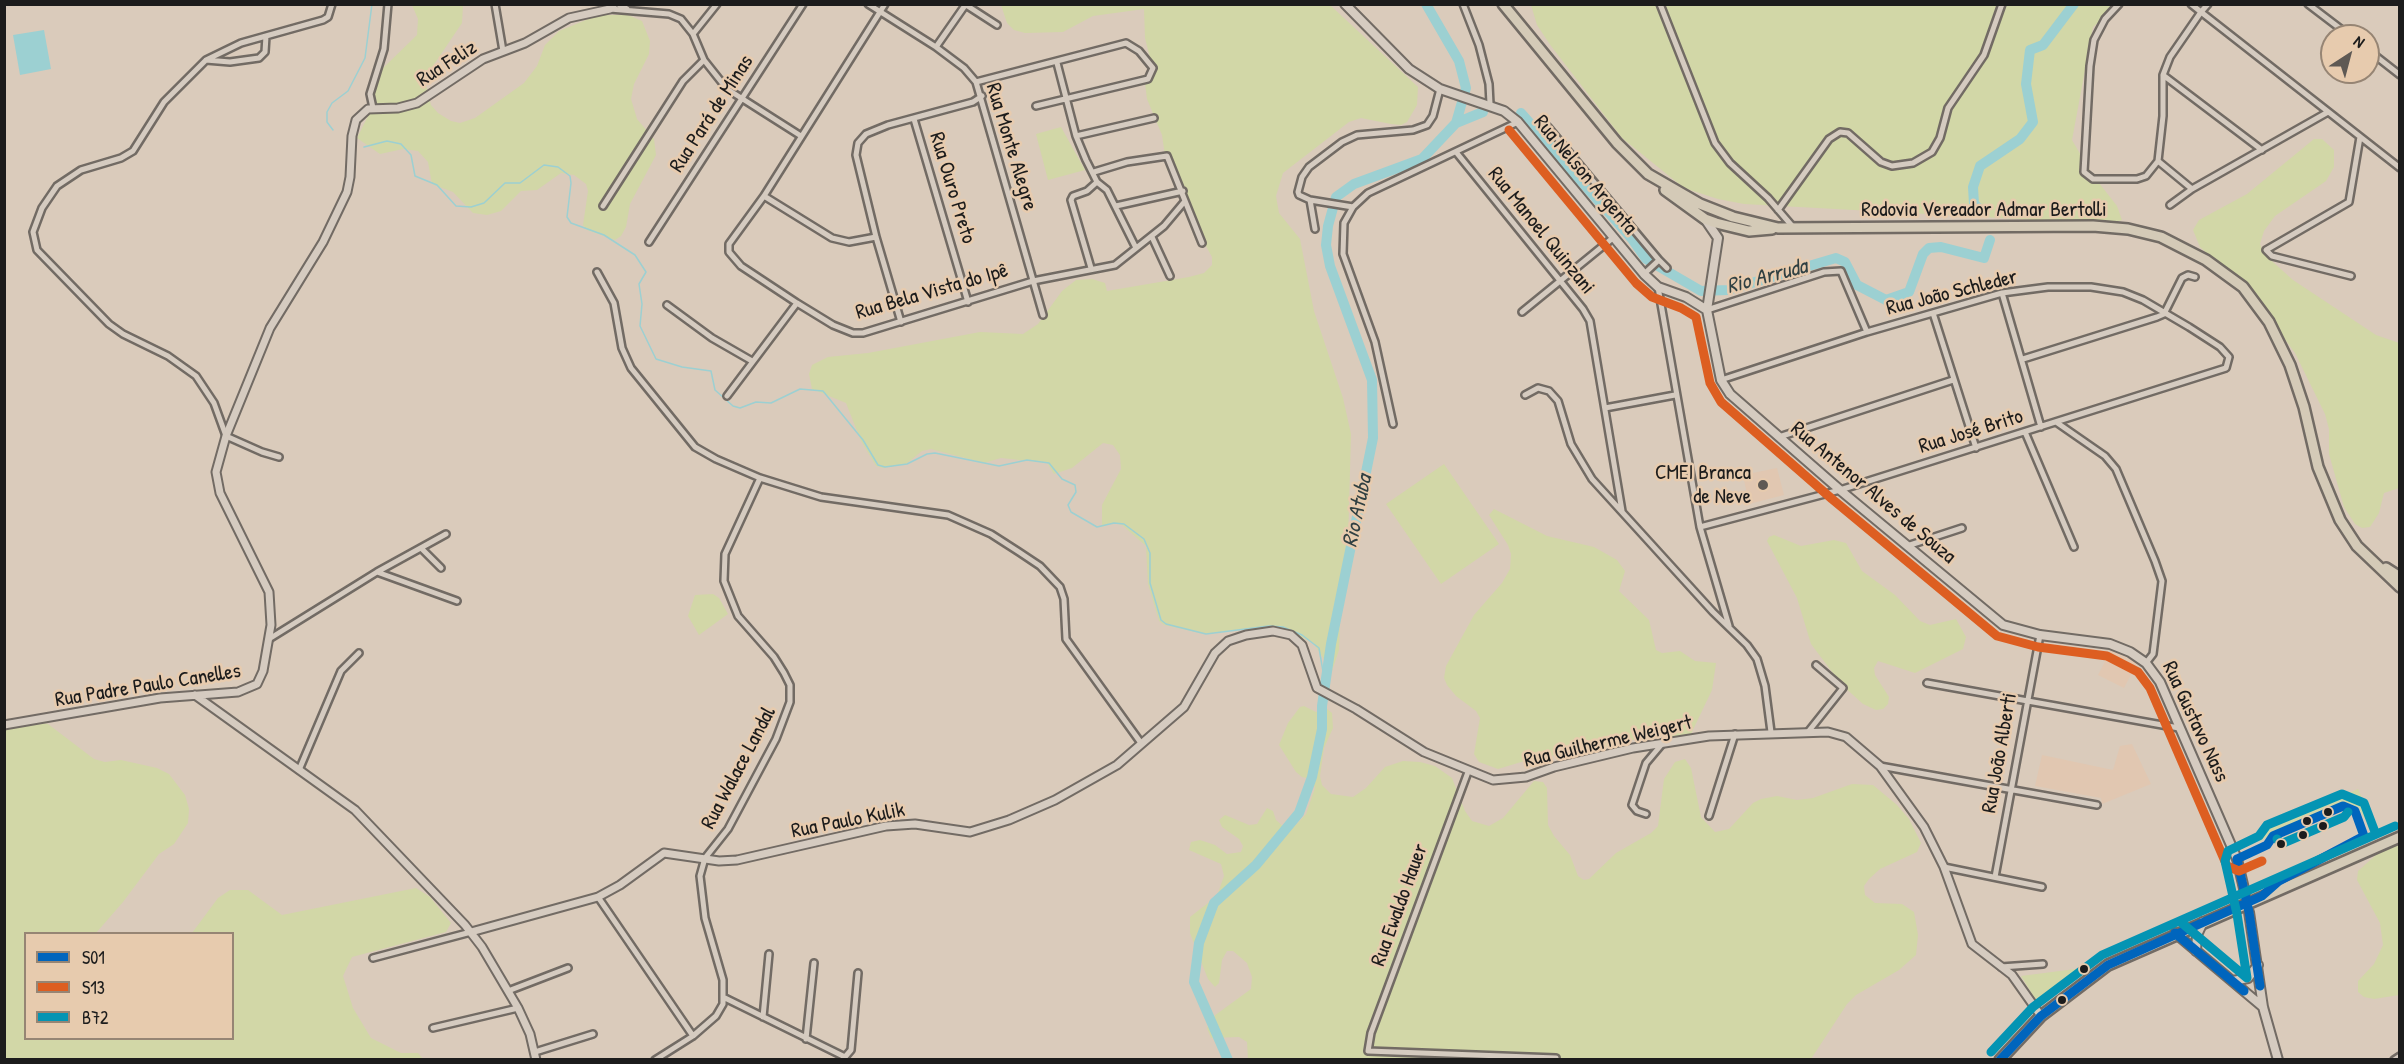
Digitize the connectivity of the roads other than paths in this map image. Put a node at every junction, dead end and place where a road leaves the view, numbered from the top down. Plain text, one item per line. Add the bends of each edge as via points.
1 (333, 4) edge
2 (388, 4) edge
3 (495, 4) edge
4 (717, 4) edge
5 (803, 4) edge
6 (868, 4) edge
7 (885, 4) edge
8 (1345, 4) edge
9 (1463, 4) edge
10 (1503, 4) edge
11 (1660, 4) edge
12 (2002, 4) edge
13 (2119, 4) edge
14 (2191, 4) edge
15 (2208, 4) edge
16 (2308, 4) edge
17 (966, 5) edge
18 (608, 6) edge
19 (880, 12) junction
20 (2201, 12) junction
21 (2334, 24) edge
22 (997, 25) dead end
23 (693, 34) junction
24 (266, 36) junction
25 (936, 47) junction
26 (503, 51) junction
27 (2380, 59) edge
28 (206, 60) junction
29 (704, 60) junction
30 (1056, 63) junction
31 (2163, 75) junction
32 (2400, 75) edge
33 (976, 82) junction
34 (1444, 90) junction
35 (982, 96) junction
36 (741, 100) junction
37 (1066, 100) junction
38 (1490, 104) junction
39 (1036, 106) dead end
40 (373, 108) junction
41 (2328, 112) junction
42 (359, 116) joint
43 (1154, 118) dead end
44 (914, 119) junction
45 (1518, 122) junction
46 (1548, 128) dead end
47 (801, 136) junction
48 (1076, 136) junction
49 (2360, 136) junction
50 (2262, 150) junction
51 (1456, 152) junction
52 (2158, 161) junction
53 (2400, 168) edge
54 (1094, 172) junction
55 (1648, 174) junction
56 (1097, 182) junction
57 (2192, 189) junction
58 (1183, 191) junction
59 (764, 196) junction
60 (1310, 200) junction
61 (1185, 201) junction
62 (2170, 205) dead end
63 (603, 206) dead end
64 (1116, 206) junction
65 (1353, 207) junction
66 (1778, 210) junction
67 (1705, 219) junction
68 (1730, 227) junction
69 (1778, 228) junction
70 (1794, 228) junction
71 (1314, 230) dead end
72 (876, 237) junction
73 (1152, 237) junction
74 (1614, 237) junction
75 (1718, 238) junction
76 (649, 242) dead end
77 (1202, 243) dead end
78 (1136, 248) junction
79 (1659, 260) junction
80 (1091, 268) junction
81 (1667, 268) dead end
82 (597, 272) dead end
83 (1644, 274) junction
84 (1170, 276) dead end
85 (2351, 276) dead end
86 (2195, 277) dead end
87 (1033, 281) junction
88 (1559, 281) junction
89 (1659, 287) junction
90 (2002, 293) junction
91 (968, 302) junction
92 (797, 303) junction
93 (667, 305) dead end
94 (1707, 310) junction
95 (1522, 312) dead end
96 (1933, 313) junction
97 (2164, 314) junction
98 (1042, 315) dead end
99 (901, 321) junction
100 (1867, 333) junction
101 (2220, 347) joint
102 (2023, 359) junction
103 (752, 361) junction
104 (1721, 380) junction
105 (1953, 380) junction
106 (1525, 395) dead end
107 (1675, 395) junction
108 (727, 396) dead end
109 (1605, 408) junction
110 (2056, 422) junction
111 (1393, 424) dead end
112 (2041, 427) junction
113 (2025, 432) junction
114 (226, 436) junction
115 (1779, 437) junction
116 (1976, 448) junction
117 (279, 457) dead end
118 (760, 478) junction
119 (1840, 490) junction
120 (1623, 513) junction
121 (1700, 527) junction
122 (1962, 528) dead end
123 (446, 534) dead end
124 (1907, 546) junction
125 (2074, 547) dead end
126 (421, 548) junction
127 (2364, 553) junction
128 (391, 564) junction
129 (441, 568) dead end
130 (377, 572) junction
131 (2400, 577) edge
132 (393, 578) junction
133 (2400, 587) edge
134 (457, 601) dead end
135 (1729, 627) junction
136 (2040, 635) junction
137 (269, 639) junction
138 (359, 653) dead end
139 (2146, 663) junction
140 (1816, 665) dead end
141 (1927, 683) dead end
142 (1320, 690) joint
143 (195, 695) junction
144 (2026, 701) junction
145 (4, 725) edge
146 (2179, 728) junction
147 (1771, 732) junction
148 (1808, 732) junction
149 (1735, 734) junction
150 (1141, 743) junction
151 (1662, 744) junction
152 (1880, 766) junction
153 (299, 770) junction
154 (1468, 772) junction
155 (2010, 789) junction
156 (2097, 805) dead end
157 (1646, 814) dead end
158 (1709, 816) dead end
159 (2400, 837) edge
160 (705, 858) junction
161 (1944, 867) junction
162 (1995, 877) junction
163 (2042, 887) dead end
164 (2245, 893) dead end
165 (598, 897) junction
166 (2249, 912) dead end
167 (2204, 921) junction
168 (471, 932) junction
169 (2175, 933) junction
170 (2196, 951) junction
171 (770, 954) dead end
172 (373, 958) dead end
173 (814, 963) dead end
174 (2043, 964) dead end
175 (2258, 964) junction
176 (2001, 967) junction
177 (568, 968) dead end
178 (858, 973) dead end
179 (2231, 980) junction
180 (2243, 981) junction
181 (2260, 986) junction
182 (508, 991) junction
183 (2244, 991) junction
184 (724, 998) junction
185 (2262, 1007) junction
186 (518, 1008) junction
187 (2041, 1016) junction
188 (763, 1017) junction
189 (433, 1028) dead end
190 (593, 1034) dead end
191 (693, 1036) junction
192 (806, 1039) junction
193 (536, 1056) edge
194 (2400, 1056) edge
195 (1556, 1058) edge
196 (655, 1059) edge
197 (2000, 1059) edge
198 (2278, 1059) edge
199 (2394, 1059) edge

1 - 24 street via 328,17 322,20
2 - 40 street via 384,49 370,94
3 - 26 street
4 - 23 street
5 - 36 street, Rua Pará de Minas
6 - 19 street, Rua Monte Alegre
7 - 19 street, Rua Bela Vista do Ipê
8 - 34 main road, Rua Nelson Argenta via 1408,69
9 - 38 street via 1479,45
10 - 55 highway, Rodovia Vereador Admar Bertolli via 1617,143
11 - 66 street via 1715,143
12 - 66 street via 1984,54 1948,108 1932,152 1913,164 1892,166 1840,132 1829,139
13 - 52 street via 2094,40 2084,172 2093,179 2137,178 2146,176
14 - 20 street
15 - 20 street
16 - 21 street
17 - 22 street
17 - 25 street
18 - 23 street via 669,14 681,20
18 - 26 street, Rua Feliz
19 - 25 street, Rua Monte Alegre
19 - 47 street, Rua Bela Vista do Ipê
20 - 31 street via 2170,57
20 - 41 street
23 - 29 street
24 - 28 street
24 - 28 street via 265,52 260,58 236,62
25 - 33 street, Rua Monte Alegre
26 - 40 street, Rua Feliz via 483,59 417,103
27 - 32 street
28 - 114 street via 164,102 134,151 81,170 57,186 38,216 33,239 41,255 109,324 196,376 214,403
29 - 36 street
29 - 63 street via 683,81
30 - 33 street
30 - 37 street
30 - 37 street via 1126,43 1153,68 1148,79
31 - 50 street
31 - 52 street
33 - 35 street, Rua Monte Alegre
34 - 38 main road, Rua Nelson Argenta
34 - 60 street via 1428,125 1357,135 1309,167 1298,192
35 - 44 street
35 - 87 street, Rua Monte Alegre
36 - 47 street
36 - 76 street, Rua Pará de Minas
37 - 39 street
37 - 48 street
38 - 45 main road, Rua Nelson Argenta
40 - 42 street, Rua Feliz
41 - 49 street
41 - 50 street
42 - 114 street, Rua Padre Paulo Canelles via 352,130 347,192 322,242 273,322
43 - 48 street
44 - 72 street via 866,134 858,143 856,155
44 - 91 street, Rua Ouro Preto
45 - 51 street
45 - 74 main road, Rua Nelson Argenta
46 - 79 street, Rua Nelson Argenta
47 - 59 street, Rua Bela Vista do Ipê
48 - 54 street
49 - 53 street
49 - 85 street via 2349,202 2266,249 2272,256
50 - 57 street
51 - 65 street via 1368,193
51 - 88 street, Rua Manoel Quinzani
52 - 57 street
54 - 56 street
54 - 58 street via 1167,156
55 - 67 highway
55 - 69 highway, Rodovia Vereador Admar Bertolli via 1700,204
56 - 64 street via 1107,189
56 - 80 street via 1071,200
57 - 62 street
58 - 61 street
58 - 64 street
59 - 72 street via 832,238 849,243
59 - 92 street, Rua Bela Vista do Ipê via 729,244 729,252 741,266
60 - 65 street
60 - 71 street
61 - 73 street, Rua Bela Vista do Ipê
61 - 77 street
64 - 78 street
65 - 111 street via 1344,223 1342,254 1375,342
66 - 70 street
67 - 68 highway
67 - 75 main road
68 - 69 highway via 1749,231
68 - 75 main road
69 - 70 highway, Rodovia Vereador Admar Bertolli
70 - 127 highway, Rodovia Vereador Admar Bertolli via 2093,226 2161,237 2206,260 2242,287 2269,322 2297,386 2326,492
72 - 99 street
73 - 78 street, Rua Bela Vista do Ipê
73 - 84 street
74 - 83 main road, Rua Nelson Argenta
74 - 88 street
75 - 94 main road, Rua Antenor Alves de Souza
78 - 80 street, Rua Bela Vista do Ipê via 1115,265
79 - 81 street, Rua Nelson Argenta
79 - 83 street
80 - 87 street, Rua Bela Vista do Ipê
82 - 118 street via 614,303 626,359 647,391 695,447
83 - 89 main road, Rua Nelson Argenta
86 - 97 street via 2182,278
87 - 91 street, Rua Bela Vista do Ipê
87 - 98 street, Rua Monte Alegre
88 - 95 street
88 - 109 street, Rua Manoel Quinzani via 1590,321
89 - 94 main road, Rua Nelson Argenta
89 - 107 street
90 - 96 street, Rua João Schleder
90 - 97 street, Rua João Schleder via 2091,287 2123,292
90 - 102 street
91 - 99 street, Rua Bela Vista do Ipê
92 - 99 street, Rua Bela Vista do Ipê via 853,333
92 - 103 street
93 - 103 street
94 - 100 street via 1824,272 1841,271
94 - 104 main road, Rua Antenor Alves de Souza
96 - 100 street, Rua João Schleder
96 - 105 street
97 - 101 street, Rua João Schleder
97 - 102 street
100 - 104 street, Rua João Schleder
101 - 110 street, Rua José Brito via 2229,357 2226,368
102 - 112 street
103 - 108 street
104 - 115 main road, Rua Antenor Alves de Souza via 1730,394
105 - 115 street
105 - 116 street
106 - 120 street via 1538,388 1549,391 1558,401 1571,444 1592,479
107 - 109 street
107 - 121 street
109 - 120 street, Rua Manoel Quinzani
110 - 112 street, Rua José Brito
110 - 139 street, Rua Gustavo Nass via 2105,456 2116,469 2155,561 2162,581 2153,654
112 - 113 street, Rua José Brito
113 - 116 street, Rua José Brito
113 - 125 street
114 - 117 street
114 - 137 street, Rua Padre Paulo Canelles via 216,471 218,487 266,582 272,612
115 - 119 main road, Rua Antenor Alves de Souza
116 - 119 street, Rua José Brito
118 - 150 street via 846,502 938,512 991,534 1030,559 1060,587 1066,639
118 - 160 street, Rua Walace Landal via 726,554 724,581 738,616 784,673 790,685 790,702 782,729 728,830
119 - 121 street, Rua José Brito
119 - 124 main road, Rua Antenor Alves de Souza
120 - 135 street
121 - 135 street
122 - 124 street
123 - 126 street
124 - 136 main road, Rua Antenor Alves de Souza via 2003,625
126 - 128 street
126 - 129 street
127 - 131 highway, Rodovia Vereador Admar Bertolli
127 - 133 highway, Rodovia Vereador Admar Bertolli
128 - 130 street
128 - 132 street
130 - 132 street
130 - 137 street
132 - 134 street
135 - 147 street via 1756,659 1769,706
136 - 139 main road, Rua Antenor Alves de Souza via 2110,644
136 - 144 street, Rua João Alberti
137 - 143 street, Rua Padre Paulo Canelles via 257,684 238,692
138 - 153 street via 341,671
139 - 146 main road, Rua Gustavo Nass via 2160,681
140 - 148 street via 1843,688
141 - 144 street
142 - 150 street, Rua Paulo Kulik via 1313,682 1306,652 1290,635 1266,631 1235,638 1215,653 1184,707
142 - 154 street, Rua Guilherme Weigert via 1424,752
143 - 145 street, Rua Padre Paulo Canelles
143 - 153 street
144 - 146 street
144 - 155 street, Rua João Alberti
146 - 164 main road, Rua Gustavo Nass via 2237,859
147 - 148 street, Rua Guilherme Weigert
147 - 149 street, Rua Guilherme Weigert
148 - 152 street, Rua Guilherme Weigert via 1846,737
149 - 151 street, Rua Guilherme Weigert
149 - 158 street
150 - 160 street, Rua Paulo Kulik via 1113,768 1055,800 977,831 915,824 886,826 750,858
151 - 154 street, Rua Guilherme Weigert via 1510,780 1493,780
151 - 157 street via 1646,763 1632,805
152 - 155 street
152 - 161 street, Rua Guilherme Weigert via 1924,828
153 - 168 street via 360,814
154 - 195 street, Rua Ewaldo Hauer via 1371,1033 1368,1051
155 - 156 street
155 - 162 street, Rua João Alberti
159 - 167 highway
160 - 165 street, Rua Paulo Kulik via 664,853
160 - 184 street, Rua Walace Landal via 700,876 703,908
161 - 162 street
161 - 176 street, Rua Guilherme Weigert via 1972,944
162 - 163 street
165 - 168 street, Rua Paulo Kulik
165 - 191 street
166 - 175 main road
167 - 169 highway
167 - 170 main road via 2197,935
168 - 172 street
168 - 182 street
169 - 170 main road
169 - 187 highway via 2108,964
170 - 179 main road
171 - 188 street
173 - 192 street
174 - 176 street
175 - 180 main road via 2253,975
175 - 181 main road
176 - 187 street, Rua Guilherme Weigert via 2025,990
177 - 182 street
178 - 192 street via 848,1056 842,1057
179 - 180 main road
179 - 183 main road
180 - 181 main road
181 - 183 main road
181 - 185 main road
182 - 186 street
183 - 185 main road
184 - 188 street
184 - 191 street via 716,1016
185 - 198 main road
186 - 189 street
186 - 193 street
187 - 197 highway
188 - 192 street
190 - 193 street
191 - 196 street
194 - 199 street

